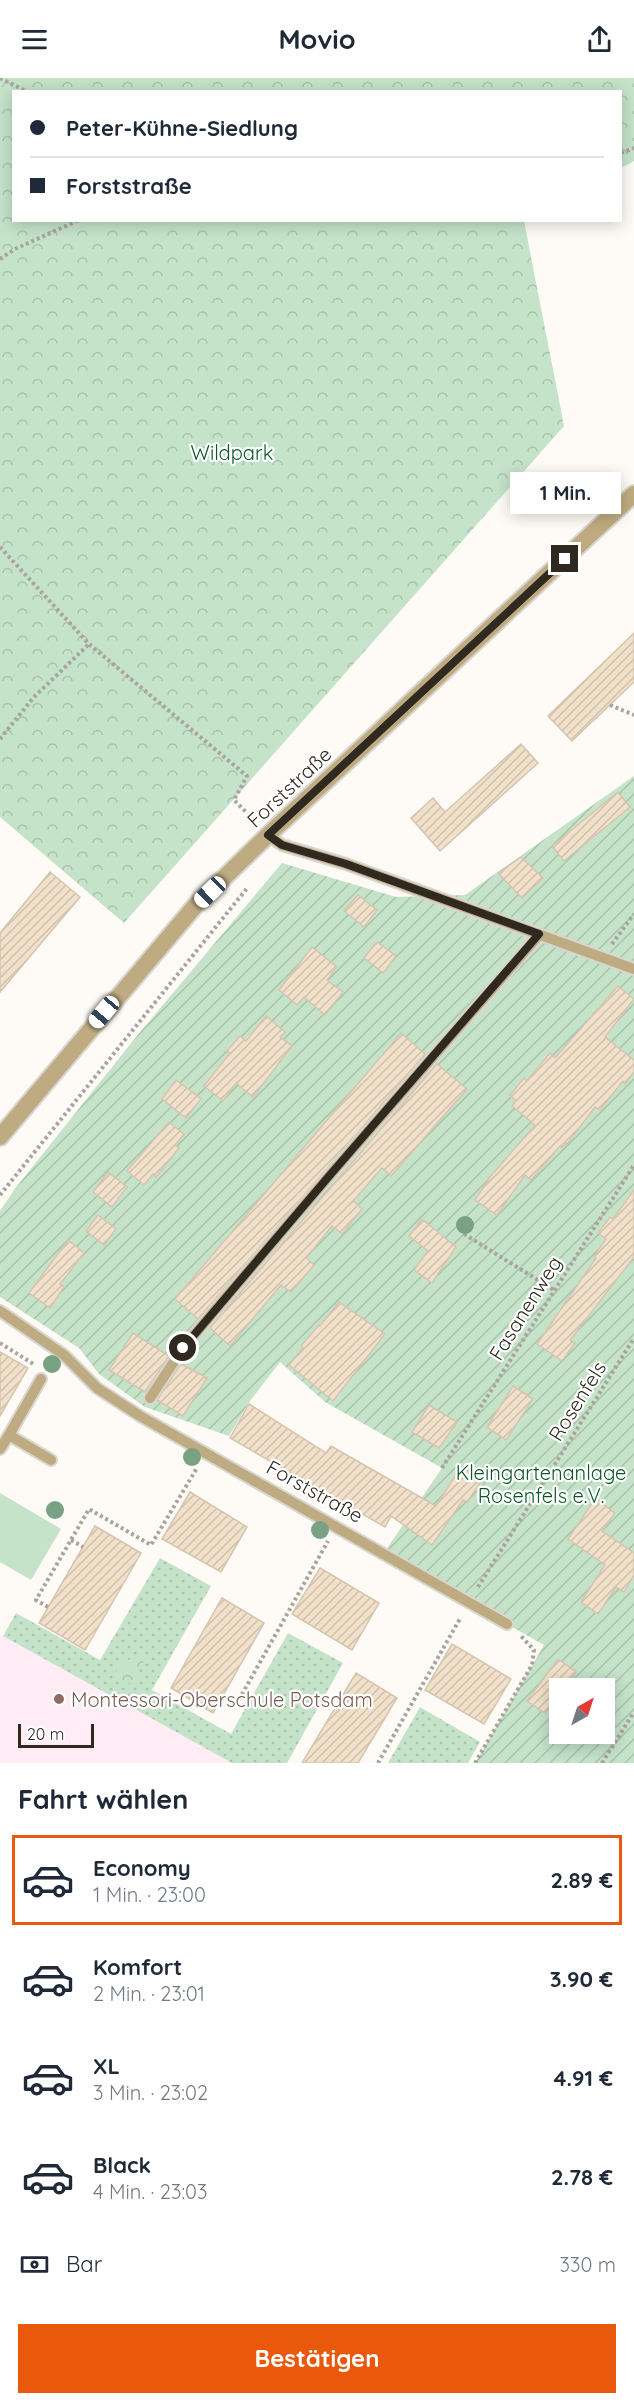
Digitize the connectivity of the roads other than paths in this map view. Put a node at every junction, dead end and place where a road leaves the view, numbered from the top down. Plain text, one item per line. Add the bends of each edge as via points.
1 (634, 494) edge
2 (268, 835) junction
3 (539, 934) junction
4 (634, 969) edge
5 (0, 1137) edge
6 (0, 1311) edge
7 (41, 1379) road end
8 (145, 1407) junction
9 (9, 1435) junction
10 (0, 1449) edge
11 (51, 1460) dead end
12 (507, 1624) dead end

1 - 2 street, Forststraße
2 - 3 lane via 282,845
2 - 5 street, Forststraße via 195,906
3 - 4 lane
3 - 8 lane via 183,1348
6 - 8 lane, Forststraße via 64,1355 97,1388
7 - 9 lane
8 - 12 lane, Forststraße via 206,1454
9 - 10 lane
9 - 11 lane

